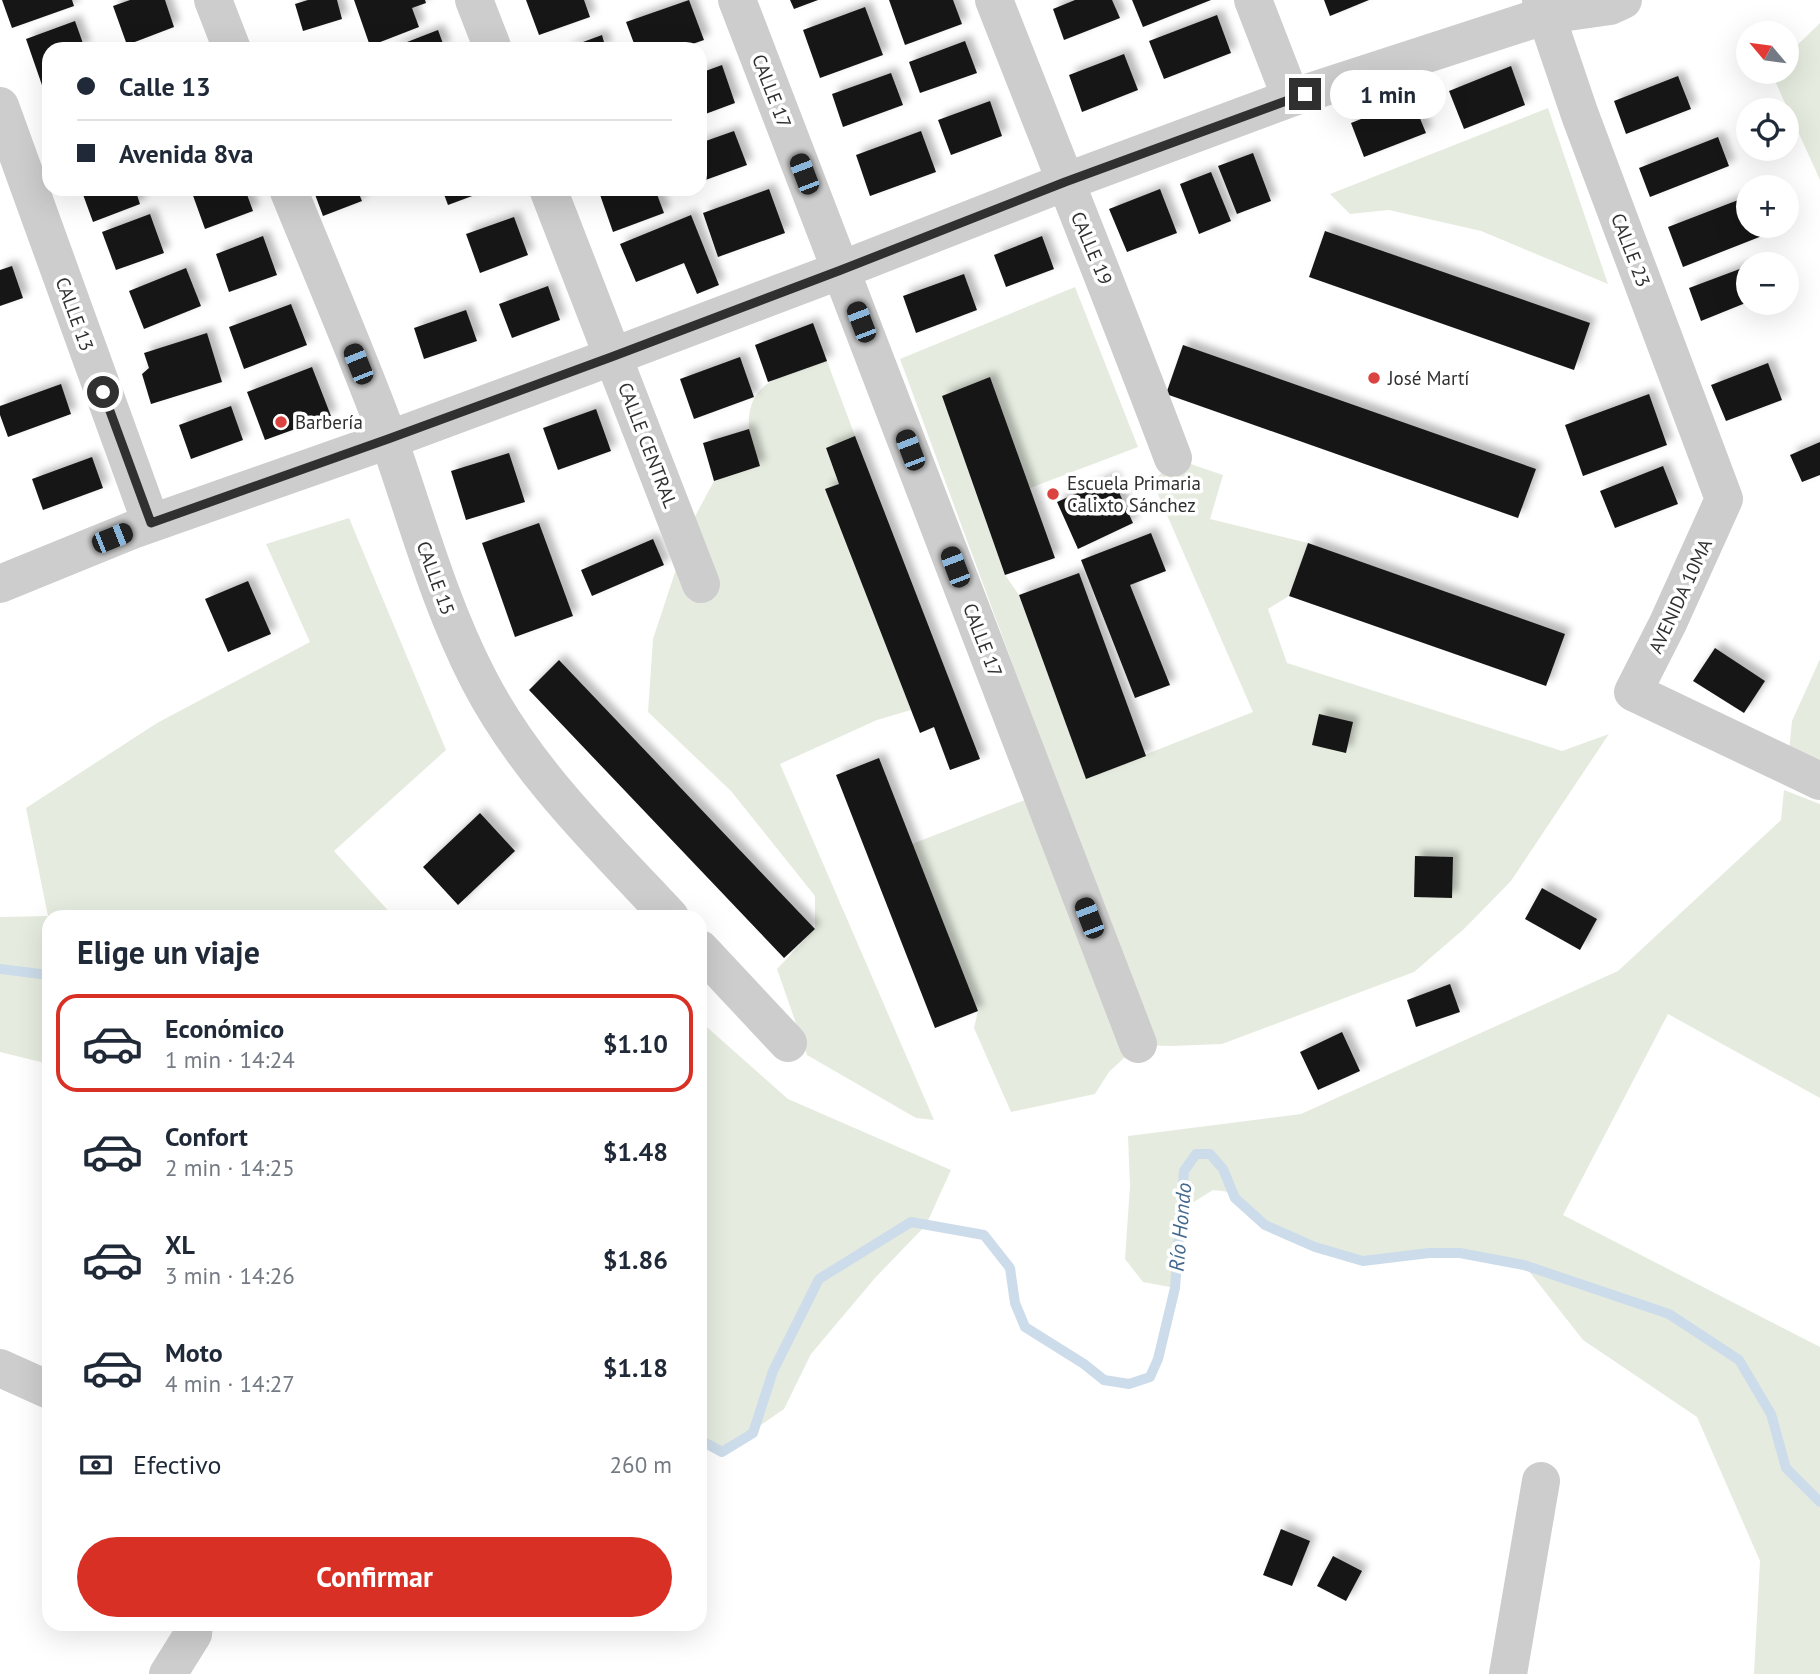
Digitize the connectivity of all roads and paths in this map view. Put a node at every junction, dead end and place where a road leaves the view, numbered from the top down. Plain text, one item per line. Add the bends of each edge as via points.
1 (213, 0) edge
2 (474, 0) edge
3 (737, 0) edge
4 (994, 0) edge
5 (1253, 0) edge
6 (1623, 0) edge
7 (1544, 7) edge
8 (229, 42) edge
9 (491, 42) edge
10 (1291, 98) junction
11 (0, 106) edge
12 (1065, 182) junction
13 (291, 196) edge
14 (551, 196) edge
15 (841, 270) junction
16 (614, 356) junction
17 (388, 439) junction
18 (1172, 458) dead end
19 (1724, 499) joint
20 (151, 523) junction
21 (0, 584) edge
22 (701, 584) dead end
23 (1820, 781) edge
24 (663, 910) edge
25 (707, 956) edge
26 (788, 1043) dead end
27 (1138, 1044) dead end
28 (0, 1368) edge
29 (42, 1387) edge
30 (1541, 1481) dead end
31 (193, 1631) edge
32 (168, 1674) edge
33 (1508, 1674) edge

1 - 8 street
2 - 9 street
3 - 15 street, CALLE 17
4 - 12 street, CALLE 19
5 - 10 street
6 - 7 street via 1610,6
7 - 10 street
7 - 19 street, CALLE 23
10 - 12 street
11 - 20 street, CALLE 13
12 - 15 street
12 - 18 street, CALLE 19
13 - 17 street, CALLE 15
14 - 16 street, CALLE CENTRAL
15 - 16 street
15 - 27 street, CALLE 17
16 - 17 street
16 - 22 street, CALLE CENTRAL
17 - 20 street
17 - 24 street, CALLE 15 via 443,602 479,680 526,755 566,806
19 - 23 street, AVENIDA 10MA via 1633,692
20 - 21 street
25 - 26 street
28 - 29 street
30 - 33 street
31 - 32 street

